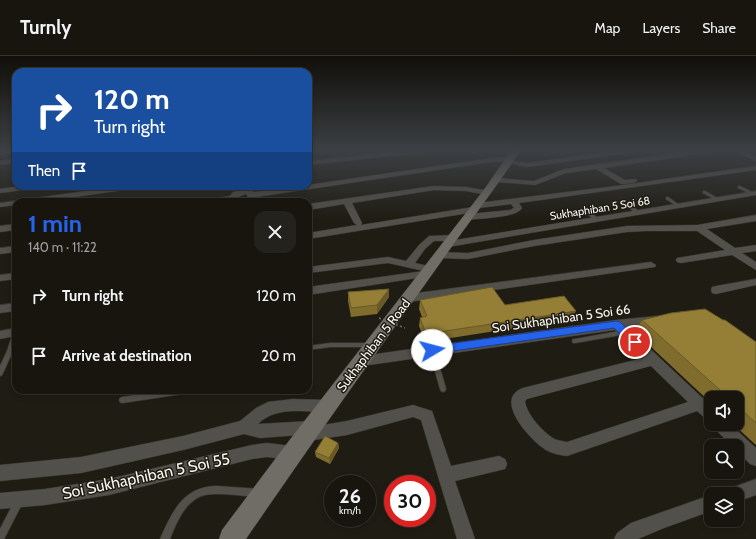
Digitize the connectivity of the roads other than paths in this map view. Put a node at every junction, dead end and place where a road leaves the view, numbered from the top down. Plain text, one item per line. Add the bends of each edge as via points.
1 (403, 174) edge
2 (486, 174) edge
3 (511, 174) edge
4 (558, 174) edge
5 (609, 174) edge
6 (680, 174) edge
7 (722, 174) edge
8 (624, 182) junction
9 (494, 183) edge
10 (12, 184) edge
11 (600, 185) dead end
12 (0, 186) edge
13 (312, 187) edge
14 (739, 187) dead end
15 (12, 189) edge
16 (109, 190) edge
17 (288, 190) edge
18 (0, 191) edge
19 (704, 192) dead end
20 (754, 193) edge
21 (50, 198) edge
22 (233, 198) edge
23 (667, 198) dead end
24 (717, 199) junction
25 (347, 201) junction
26 (514, 202) junction
27 (12, 204) edge
28 (627, 204) dead end
29 (0, 205) edge
30 (312, 206) edge
31 (679, 206) junction
32 (441, 210) dead end
33 (585, 210) dead end
34 (638, 212) junction
35 (756, 218) edge
36 (596, 219) junction
37 (358, 223) junction
38 (12, 228) edge
39 (699, 228) junction
40 (0, 229) edge
41 (312, 231) edge
42 (312, 235) edge
43 (446, 246) junction
44 (756, 248) edge
45 (12, 250) edge
46 (0, 251) edge
47 (733, 251) junction
48 (680, 260) dead end
49 (408, 265) junction
50 (651, 265) dead end
51 (756, 267) edge
52 (312, 270) edge
53 (427, 272) junction
54 (12, 276) edge
55 (0, 278) edge
56 (12, 282) edge
57 (756, 282) edge
58 (0, 283) edge
59 (312, 290) edge
60 (716, 290) dead end
61 (409, 298) junction
62 (12, 308) edge
63 (0, 309) edge
64 (667, 318) edge
65 (621, 328) junction
66 (12, 333) edge
67 (0, 335) edge
68 (575, 341) dead end
69 (373, 344) junction
70 (12, 345) edge
71 (312, 347) edge
72 (432, 350) junction
73 (654, 360) junction
74 (362, 361) junction
75 (0, 373) edge
76 (443, 389) dead end
77 (162, 394) edge
78 (122, 400) dead end
79 (700, 404) junction
80 (327, 406) junction
81 (704, 408) edge
82 (244, 427) junction
83 (309, 431) junction
84 (727, 431) edge
85 (292, 453) junction
86 (756, 459) edge
87 (499, 464) dead end
88 (0, 473) edge
89 (446, 475) junction
90 (756, 487) edge
91 (744, 491) edge
92 (264, 493) junction
93 (20, 499) junction
94 (0, 501) edge
95 (704, 505) edge
96 (0, 538) edge
97 (165, 539) edge
98 (231, 539) edge
99 (466, 539) edge
100 (623, 539) edge

1 - 13 street
2 - 9 street
3 - 9 street
4 - 9 street via 541,181
5 - 8 street
6 - 8 street
7 - 26 street
8 - 11 street
9 - 25 street via 458,193 452,189 434,188
9 - 26 street
9 - 26 street via 512,212 518,208
9 - 42 street
9 - 43 main road, Sukhaphiban 5 Road
10 - 12 street
14 - 20 lane
15 - 18 street
16 - 21 street
17 - 22 street via 253,195 241,192
19 - 24 lane
20 - 24 street, Sukhaphiban 5 Soi 68
23 - 31 lane
24 - 31 street, Sukhaphiban 5 Soi 68
25 - 30 street
25 - 37 street
27 - 29 street
28 - 34 lane
31 - 34 street, Sukhaphiban 5 Soi 68
32 - 37 street
33 - 36 lane
34 - 36 street, Sukhaphiban 5 Soi 68
35 - 39 street
36 - 43 street, Sukhaphiban 5 Soi 68
37 - 41 street
38 - 40 street
39 - 43 street via 627,229 468,256
39 - 47 street
43 - 49 street via 432,238
43 - 53 main road, Sukhaphiban 5 Road
44 - 47 street
45 - 46 street
47 - 48 street
47 - 51 street
49 - 52 street via 388,260
49 - 53 street
50 - 61 street
53 - 59 street
53 - 61 main road, Sukhaphiban 5 Road
54 - 55 street
56 - 58 street
57 - 60 street
61 - 69 main road, Sukhaphiban 5 Road
62 - 63 street
64 - 65 street, Soi Sukhaphiban 5 Soi 66
65 - 68 lane
65 - 72 street, Soi Sukhaphiban 5 Soi 66
65 - 73 street
66 - 67 street
69 - 71 lane
69 - 74 main road, Sukhaphiban 5 Road
70 - 75 lane
72 - 74 street, Soi Sukhaphiban 5 Soi 66
72 - 76 lane
73 - 79 street
73 - 79 street via 523,394 518,399 518,404 521,412 544,440 554,446 568,449
74 - 80 main road, Sukhaphiban 5 Road
77 - 78 lane
79 - 81 street
80 - 82 street via 268,408
80 - 83 main road, Sukhaphiban 5 Road
82 - 83 street via 260,431
82 - 88 street via 80,465
83 - 85 main road, Sukhaphiban 5 Road
83 - 89 street via 347,428 413,411 427,415
84 - 86 street
85 - 92 main road, Sukhaphiban 5 Road
85 - 93 street, Soi Sukhaphiban 5 Soi 55 via 267,450 252,452 109,486
87 - 89 street
89 - 99 street
90 - 91 street
92 - 97 lane via 206,491 183,505 174,517
92 - 98 main road, Sukhaphiban 5 Road
93 - 94 street, Soi Sukhaphiban 5 Soi 55
93 - 96 lane
95 - 100 street via 638,529

